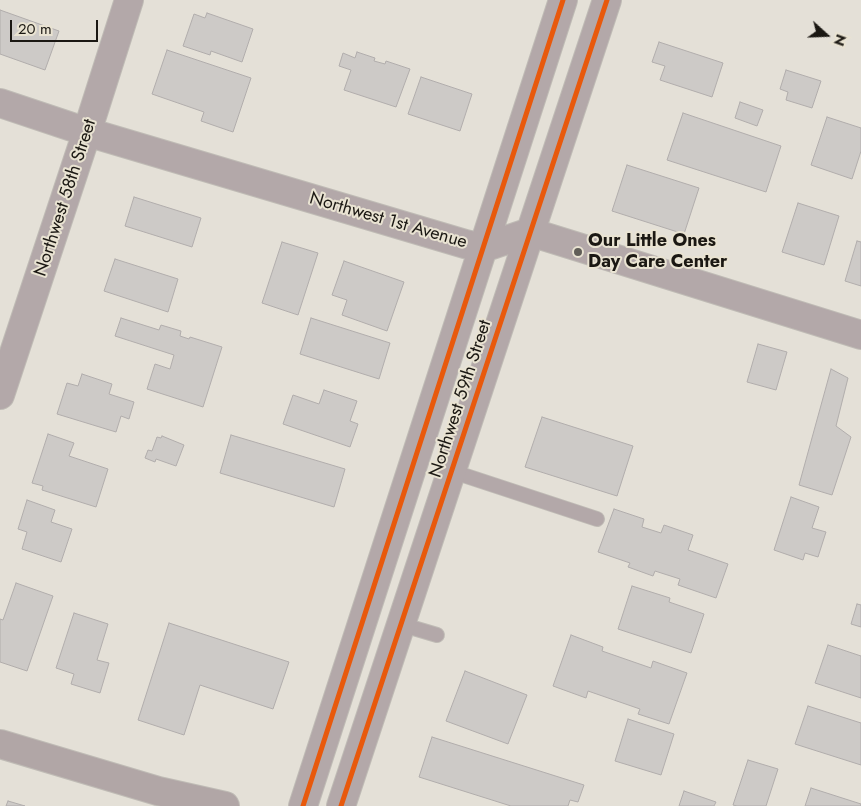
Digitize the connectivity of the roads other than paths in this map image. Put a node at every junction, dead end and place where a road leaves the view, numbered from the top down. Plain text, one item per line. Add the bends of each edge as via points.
1 (129, 0) edge
2 (563, 0) edge
3 (607, 0) edge
4 (0, 103) edge
5 (88, 132) junction
6 (530, 232) junction
7 (483, 248) junction
8 (861, 334) edge
9 (0, 395) edge
10 (451, 471) junction
11 (597, 519) dead end
12 (400, 624) junction
13 (437, 635) dead end
14 (0, 744) edge
15 (225, 806) edge
16 (303, 806) edge
17 (341, 806) edge

1 - 5 street, Northwest 58th Street
2 - 7 street, Northwest 59th Street
3 - 6 street, Northwest 59th Street
4 - 5 street, Northwest 1st Avenue
5 - 7 street, Northwest 1st Avenue
5 - 9 street, Northwest 58th Street
6 - 7 street, Northwest 1st Avenue
6 - 8 street
6 - 10 street, Northwest 59th Street
7 - 16 street, Northwest 59th Street
10 - 11 lane
10 - 12 street, Northwest 59th Street
12 - 13 lane
12 - 17 street, Northwest 59th Street
14 - 15 main road via 158,791

